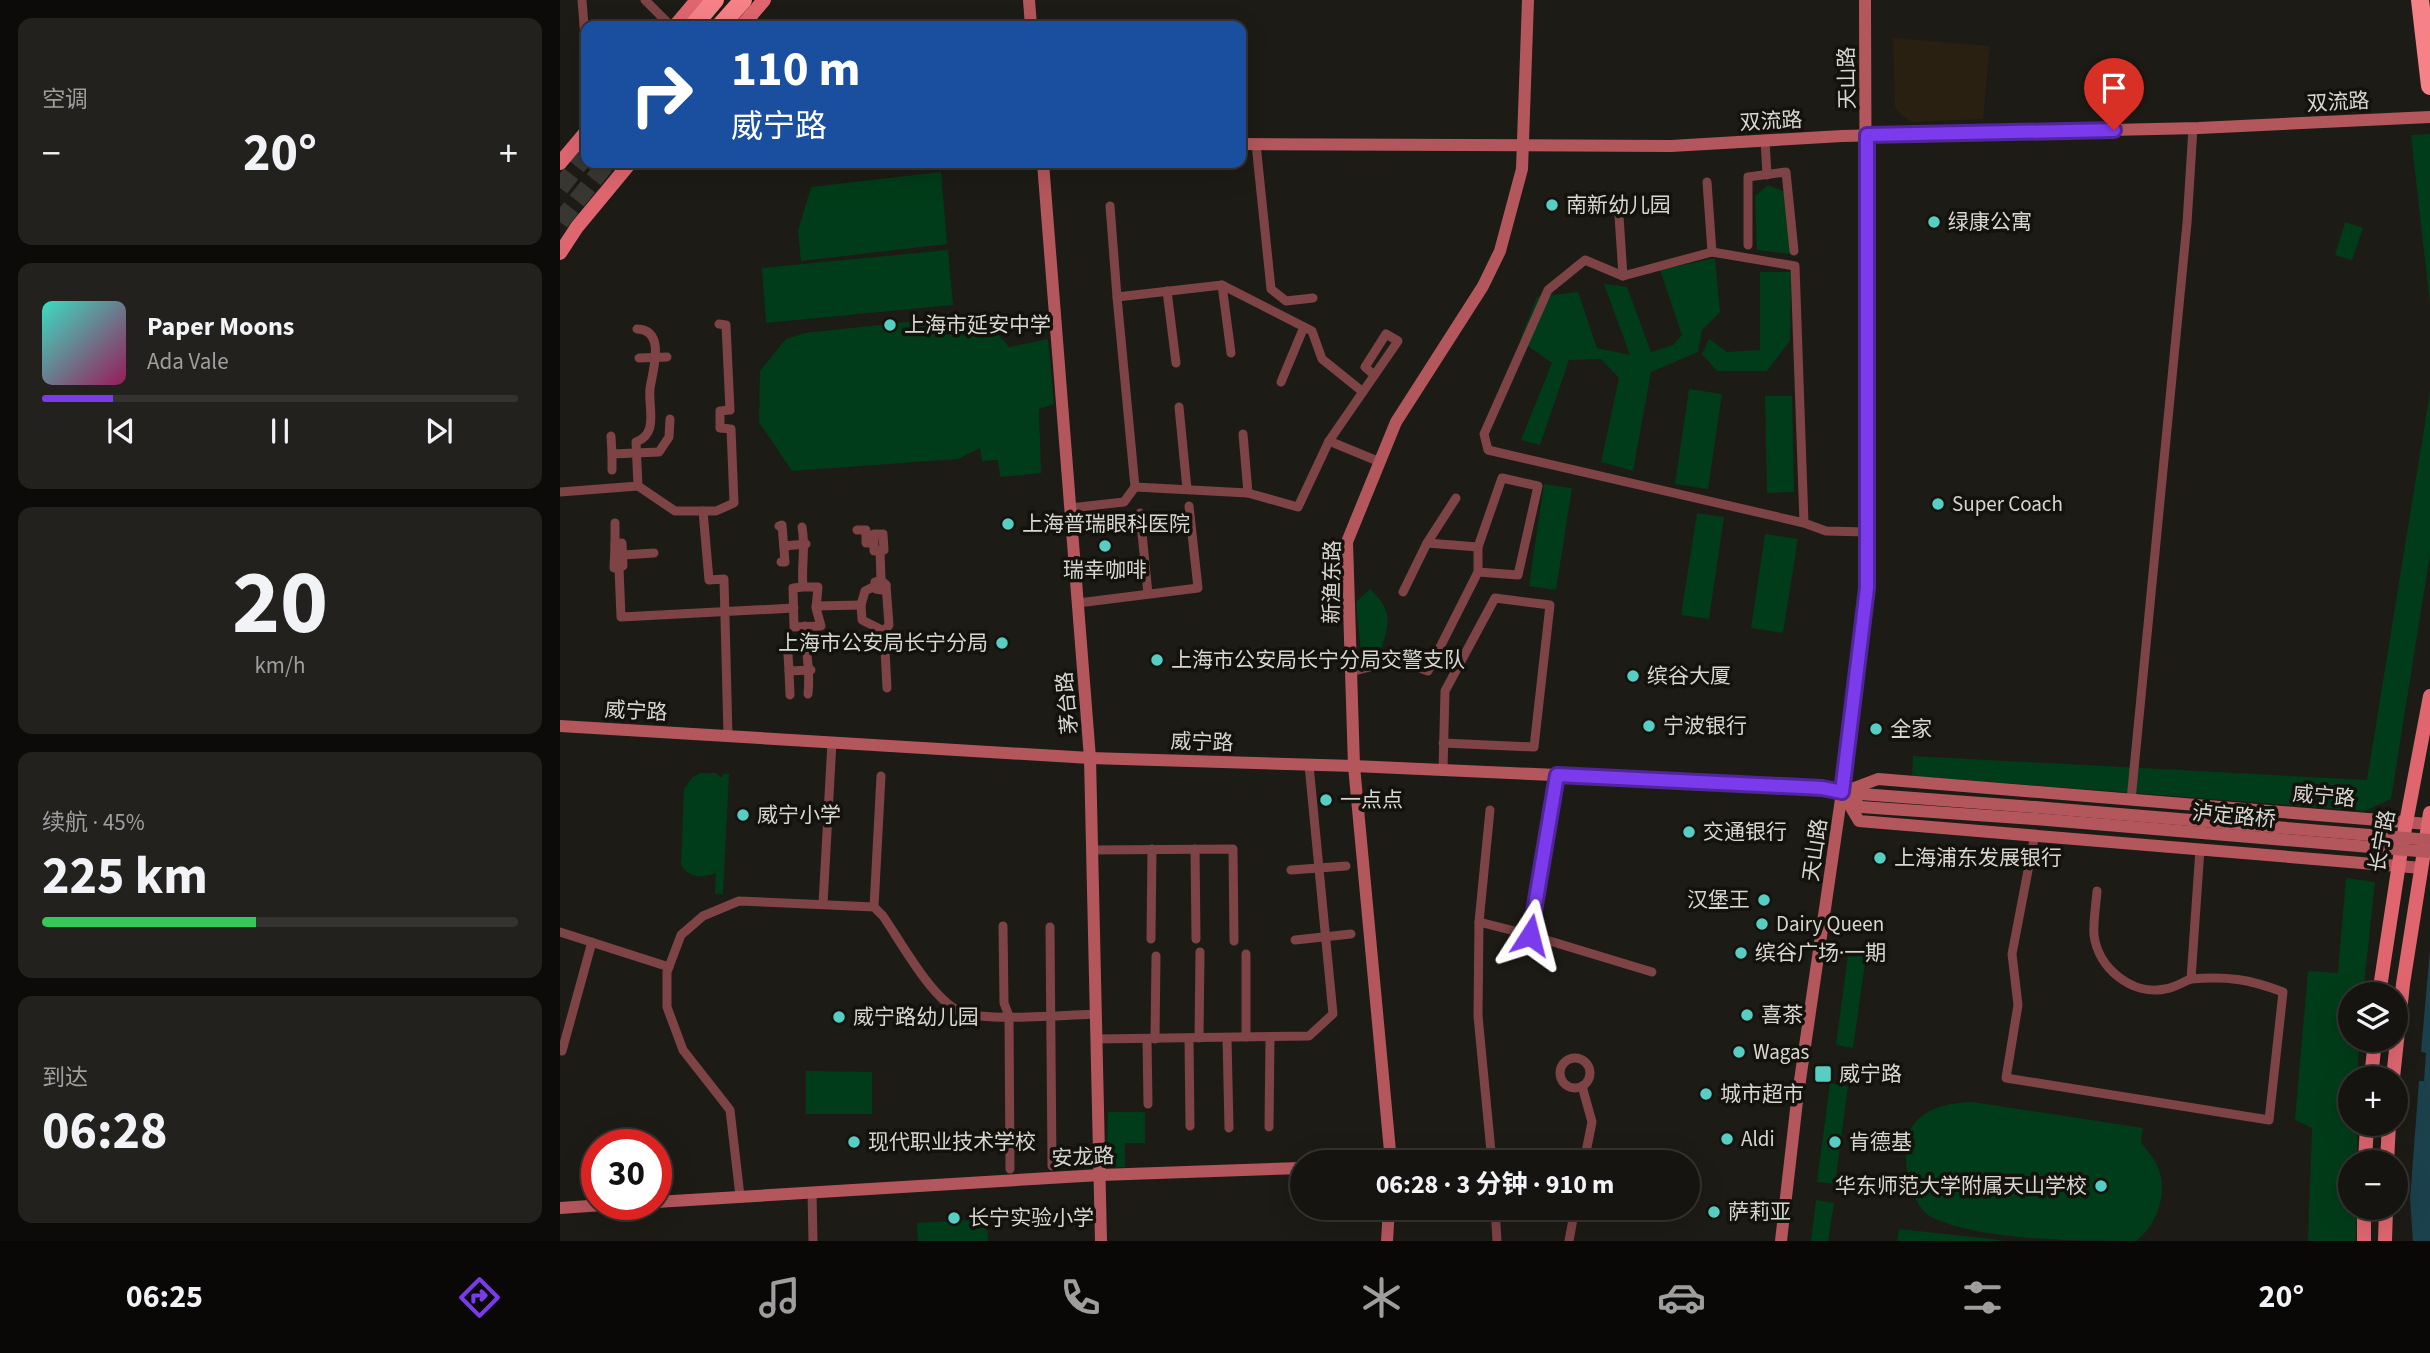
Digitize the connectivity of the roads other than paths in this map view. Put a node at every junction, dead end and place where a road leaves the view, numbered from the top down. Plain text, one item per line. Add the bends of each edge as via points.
1 (582, 0) edge
2 (645, 0) edge
3 (697, 0) edge
4 (715, 0) edge
5 (743, 0) edge
6 (764, 0) edge
7 (1029, 0) edge
8 (1528, 0) edge
9 (1865, 0) edge
10 (2420, 0) edge
11 (584, 21) edge
12 (668, 21) edge
13 (678, 21) edge
14 (697, 21) edge
15 (724, 21) edge
16 (746, 21) edge
17 (1031, 21) edge
18 (2430, 86) edge
19 (2430, 117) edge
20 (2193, 128) junction
21 (1867, 135) junction
22 (581, 137) edge
23 (1765, 140) junction
24 (1246, 144) edge
25 (1255, 144) junction
26 (1523, 146) junction
27 (563, 155) edge
28 (626, 168) edge
29 (1043, 168) edge
30 (1767, 175) junction
31 (1707, 182) dead end
32 (1618, 201) dead end
33 (1110, 206) dead end
34 (567, 233) edge
35 (1748, 245) dead end
36 (1712, 251) junction
37 (1794, 251) dead end
38 (560, 253) edge
39 (1623, 276) junction
40 (1222, 285) junction
41 (1167, 291) junction
42 (1117, 297) junction
43 (1313, 298) dead end
44 (719, 324) dead end
45 (1304, 327) junction
46 (637, 329) dead end
47 (1231, 353) dead end
48 (662, 357) junction
49 (639, 358) dead end
50 (1176, 363) dead end
51 (1374, 375) dead end
52 (1281, 382) dead end
53 (1363, 392) junction
54 (1179, 407) dead end
55 (670, 419) dead end
56 (1243, 434) dead end
57 (611, 436) dead end
58 (1329, 441) junction
59 (637, 453) junction
60 (612, 454) junction
61 (1380, 462) junction
62 (612, 470) dead end
63 (638, 486) junction
64 (1135, 487) junction
65 (1187, 489) junction
66 (560, 492) edge
67 (1248, 493) junction
68 (1456, 498) dead end
69 (1189, 506) dead end
70 (1070, 508) junction
71 (703, 511) junction
72 (1140, 513) dead end
73 (615, 523) dead end
74 (1804, 523) junction
75 (779, 526) dead end
76 (802, 527) dead end
77 (857, 530) dead end
78 (1867, 532) junction
79 (1427, 543) junction
80 (615, 544) junction
81 (806, 544) junction
82 (784, 546) junction
83 (1478, 547) junction
84 (654, 553) dead end
85 (623, 555) junction
86 (781, 562) dead end
87 (619, 568) junction
88 (1478, 572) junction
89 (881, 584) junction
90 (803, 587) junction
91 (1403, 592) dead end
92 (1148, 594) junction
93 (1078, 603) junction
94 (861, 605) junction
95 (816, 606) junction
96 (794, 608) junction
97 (725, 612) junction
98 (805, 626) junction
99 (880, 629) junction
100 (788, 654) dead end
101 (811, 670) junction
102 (789, 671) junction
103 (1351, 672) junction
104 (887, 688) dead end
105 (808, 694) dead end
106 (790, 695) dead end
107 (2430, 696) edge
108 (560, 726) edge
109 (728, 736) junction
110 (832, 742) junction
111 (1444, 743) junction
112 (1090, 758) junction
113 (1309, 765) junction
114 (1354, 766) junction
115 (1443, 770) junction
116 (1557, 775) junction
117 (881, 776) dead end
118 (1842, 792) junction
119 (2131, 800) junction
120 (1490, 810) dead end
121 (2035, 813) junction
122 (2429, 818) edge
123 (2406, 822) junction
124 (2035, 834) junction
125 (2430, 840) edge
126 (1152, 849) junction
127 (1195, 849) junction
128 (2200, 849) junction
129 (1092, 850) junction
130 (2430, 852) edge
131 (1346, 866) dead end
132 (2399, 866) junction
133 (2421, 867) junction
134 (1319, 868) junction
135 (1291, 870) dead end
136 (2097, 891) dead end
137 (823, 904) junction
138 (874, 907) junction
139 (1479, 922) junction
140 (1003, 926) dead end
141 (1050, 926) dead end
142 (560, 932) edge
143 (1351, 934) dead end
144 (1530, 935) junction
145 (1325, 936) junction
146 (1196, 939) dead end
147 (1151, 940) dead end
148 (1295, 940) dead end
149 (1234, 941) dead end
150 (592, 942) junction
151 (1200, 952) dead end
152 (1246, 954) dead end
153 (1156, 956) dead end
154 (669, 967) junction
155 (1652, 972) dead end
156 (2191, 979) junction
157 (2381, 982) edge
158 (1096, 1014) junction
159 (1051, 1015) junction
160 (1009, 1016) junction
161 (1245, 1037) junction
162 (1270, 1037) junction
163 (1194, 1038) junction
164 (1227, 1038) junction
165 (1097, 1039) junction
166 (1151, 1039) junction
167 (562, 1051) dead end
168 (2394, 1066) edge
169 (1582, 1086) dead end
170 (1148, 1104) dead end
171 (1190, 1126) dead end
172 (1269, 1127) dead end
173 (1229, 1128) dead end
174 (1390, 1150) edge
175 (1491, 1150) edge
176 (1586, 1150) edge
177 (1052, 1166) dead end
178 (1010, 1168) dead end
179 (1290, 1168) edge
180 (1100, 1175) junction
181 (812, 1192) junction
182 (740, 1196) junction
183 (672, 1201) edge
184 (581, 1207) edge
185 (560, 1208) edge
186 (1388, 1220) edge
187 (1496, 1220) edge
188 (1573, 1220) edge
189 (2364, 1220) edge
190 (2386, 1220) edge
191 (813, 1241) edge
192 (1101, 1241) edge
193 (1387, 1241) edge
194 (1497, 1241) edge
195 (1569, 1241) edge
196 (1781, 1241) edge
197 (2364, 1241) edge
198 (2385, 1241) edge

1 - 11 street
2 - 12 street
3 - 13 main road
4 - 14 highway
5 - 15 highway
6 - 16 main road
7 - 17 main road
8 - 26 main road, 新渔东路
9 - 21 main road, 天山路
10 - 18 highway
19 - 20 main road, 双流路
20 - 21 main road, 双流路
20 - 119 street
21 - 23 main road, 双流路
21 - 78 main road, 天山路
22 - 27 main road
23 - 26 main road, 双流路
23 - 30 street
24 - 25 main road, 双流路
25 - 26 main road, 双流路
25 - 43 street via 1271,289 1286,301
26 - 61 main road, 新渔东路 via 1522,169 1500,251 1483,286 1396,422
28 - 34 main road
29 - 70 main road, 茅台路
30 - 35 street via 1748,177
30 - 37 street via 1786,173
31 - 36 street
32 - 39 street
33 - 42 street
34 - 38 main road
36 - 39 street
36 - 74 street via 1795,266
39 - 74 street via 1585,260 1548,290 1484,433 1488,450
40 - 41 street
40 - 45 street
40 - 47 street
41 - 42 street
41 - 50 street
42 - 64 street
44 - 71 street via 726,325 730,410 720,411 720,428 731,429 734,503
45 - 52 street
45 - 53 street via 1312,331 1322,359
46 - 48 street via 650,334
48 - 49 street
48 - 59 street via 645,391 650,424 643,440 636,442
51 - 53 street
53 - 58 street
54 - 65 street
55 - 59 street via 669,437 659,452
56 - 67 street
57 - 60 street
58 - 61 street
58 - 67 street via 1298,507
59 - 60 street
59 - 63 street
60 - 62 street
61 - 103 main road, 新渔东路 via 1347,542
63 - 66 street
63 - 71 street via 675,511
64 - 65 street
64 - 70 street via 1124,502
65 - 67 street
68 - 79 street
69 - 92 street via 1198,588
70 - 93 main road, 茅台路
71 - 97 street via 709,580 724,579
72 - 92 street
73 - 80 street
74 - 78 street via 1826,531
75 - 82 street
76 - 81 street
77 - 89 street via 866,530 866,543 877,547
78 - 118 main road, 天山路 via 1867,588
79 - 83 street
79 - 91 street
80 - 85 street via 622,543
80 - 87 street via 614,568
81 - 82 street
81 - 90 street
82 - 86 street via 785,562
83 - 88 street
83 - 88 street via 1502,478 1538,486 1518,575
84 - 85 street
85 - 87 street
87 - 97 street via 621,617
88 - 103 street via 1428,671 1396,660
89 - 94 street via 865,591
89 - 99 street via 889,619 882,619
90 - 95 street via 818,587
90 - 96 street via 793,588
92 - 93 street
93 - 112 main road, 茅台路
94 - 95 street
94 - 99 street via 862,620
95 - 98 street via 821,626
96 - 97 street
96 - 98 street via 794,627
97 - 109 street
98 - 101 street
99 - 104 street
100 - 102 street
101 - 102 street
101 - 105 street
102 - 106 street
103 - 114 main road, 新渔东路
107 - 123 main road, 长宁路
108 - 109 main road, 威宁路
109 - 110 main road, 威宁路
110 - 112 main road, 威宁路
110 - 137 street
111 - 111 street via 1445,691 1495,598 1550,605 1534,747
111 - 115 street
112 - 113 main road, 威宁路
112 - 129 main road, 茅台路
113 - 114 main road, 威宁路
113 - 134 street
114 - 115 main road, 威宁路
114 - 174 main road, 新渔东路
115 - 116 main road, 威宁路
116 - 118 main road, 威宁路
116 - 144 street
117 - 138 street
118 - 119 main road, 威宁路 via 1878,779
118 - 121 main road, 威宁路 via 1861,807
118 - 124 main road via 1859,821
118 - 196 main road, 天山路
119 - 123 main road, 威宁路
120 - 139 street
121 - 125 main road, 泸定路桥, bridge
121 - 130 main road, 泸定路桥, bridge
122 - 123 main road, 威宁路
122 - 133 main road, 长宁路
123 - 132 main road, 长宁路
124 - 128 main road
124 - 156 street via 2012,954 2018,1005 2006,1078 2269,1120 2283,992 2252,980
126 - 127 street
126 - 129 street
126 - 147 street
127 - 146 street
127 - 149 street via 1233,849
128 - 132 main road
128 - 156 street
129 - 158 main road, 茅台路
131 - 134 street
132 - 133 main road
132 - 157 main road, 长宁路
133 - 168 main road, 长宁路
134 - 135 street
134 - 145 street
136 - 156 street via 2094,935 2102,961 2120,979 2145,990 2165,989
137 - 138 street
137 - 154 street via 738,901 720,907 681,935
138 - 160 street via 944,1000 960,1012
139 - 144 street
139 - 175 street via 1478,1016
140 - 160 street via 1004,1003
141 - 159 street
142 - 150 street
143 - 145 street
144 - 155 street
145 - 148 street
145 - 162 street via 1333,1014 1309,1037
150 - 154 street
150 - 167 street
151 - 163 street
152 - 161 street
153 - 166 street
154 - 182 street via 667,1007 682,1050 730,1110
158 - 159 street
158 - 165 main road, 茅台路
159 - 160 street
159 - 177 street
160 - 178 street
161 - 162 street
161 - 164 street
162 - 172 street
163 - 164 street
163 - 166 street
163 - 171 street
164 - 173 street
165 - 166 street
165 - 180 main road, 茅台路
166 - 170 street
169 - 176 street via 1592,1122
179 - 180 main road, 安龙路
180 - 181 main road, 安龙路
180 - 192 main road, 茅台路
181 - 182 main road, 安龙路
181 - 191 street
182 - 183 main road, 安龙路
184 - 185 main road
186 - 193 main road
187 - 194 street
188 - 195 street
189 - 197 main road
190 - 198 main road

